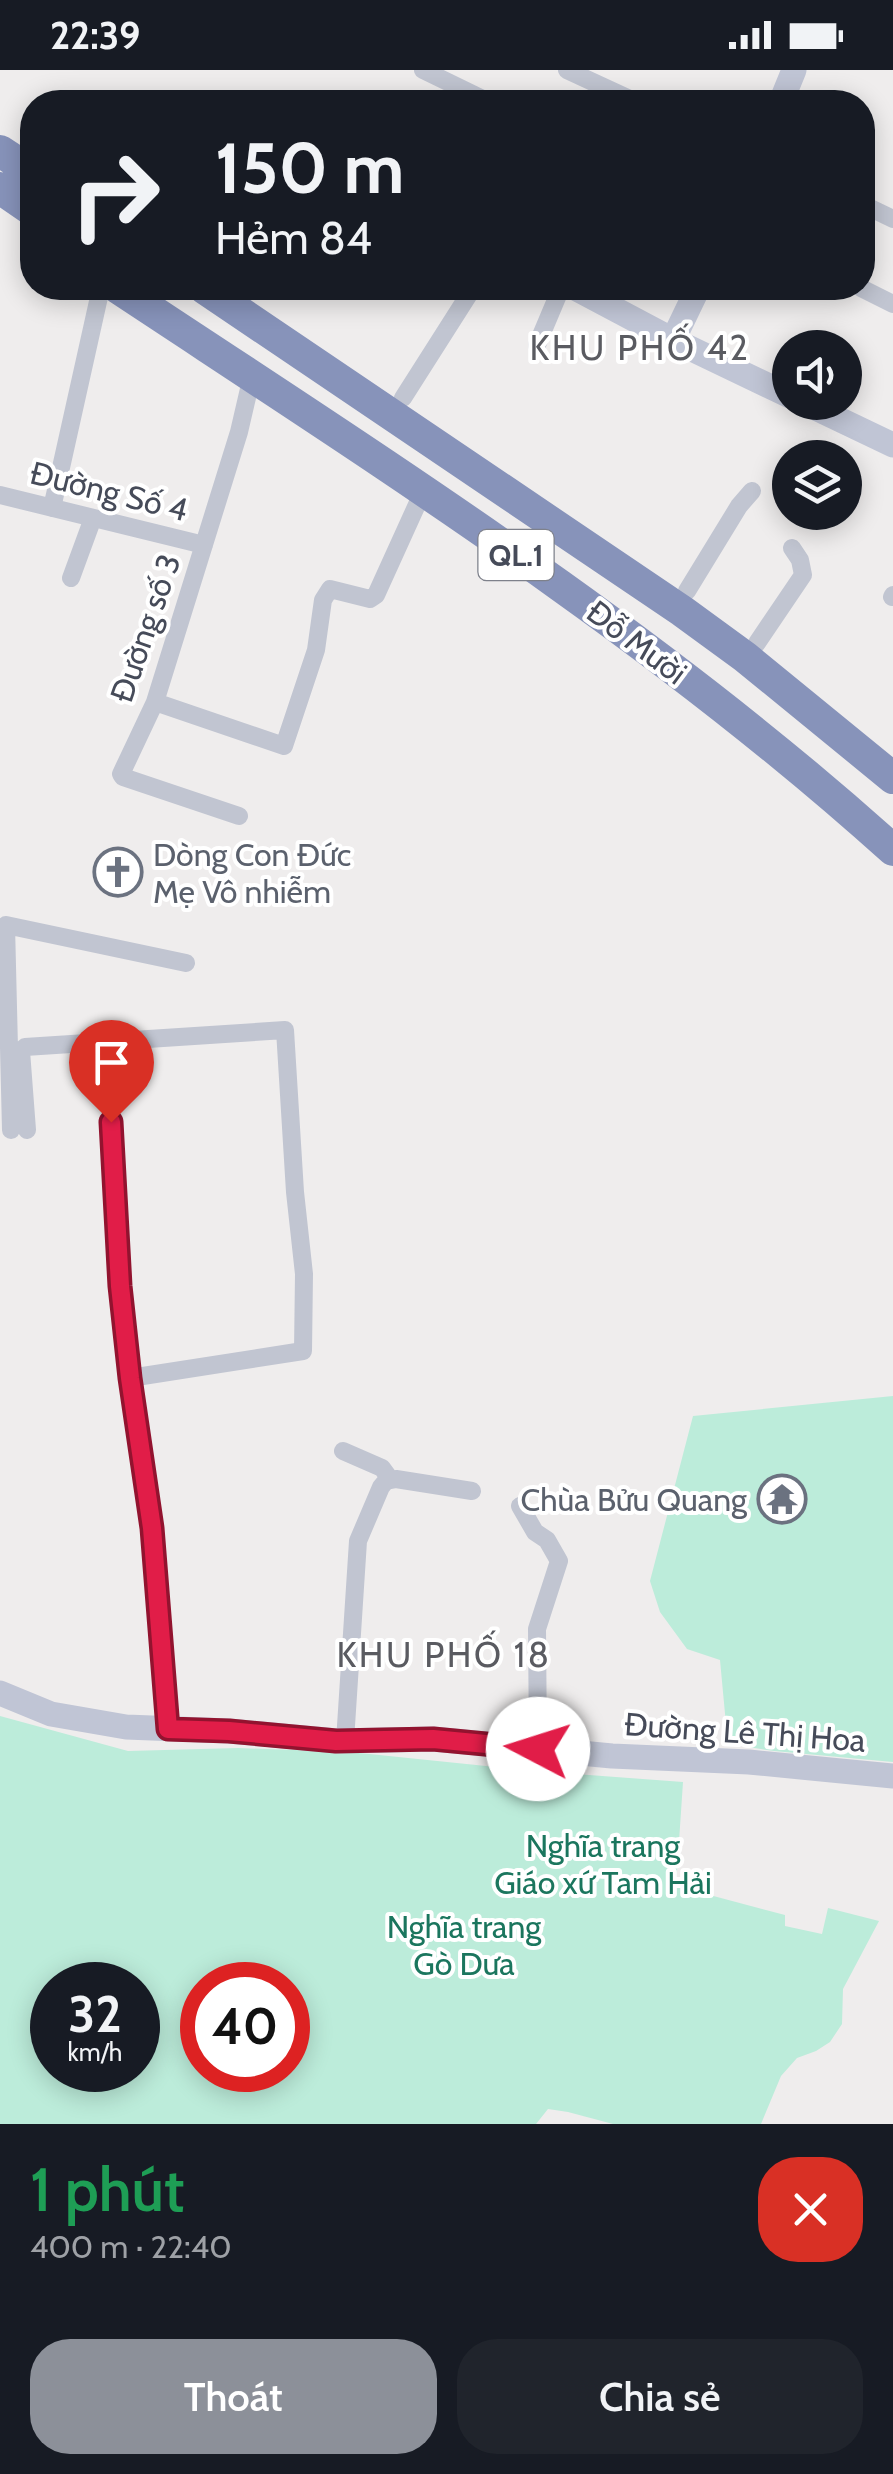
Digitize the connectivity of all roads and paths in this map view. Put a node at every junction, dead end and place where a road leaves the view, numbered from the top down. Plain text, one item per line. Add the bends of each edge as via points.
1 (423, 70) edge
2 (567, 70) edge
3 (464, 90) edge
4 (608, 90) edge
5 (98, 300) edge
6 (136, 300) edge
7 (163, 300) edge
8 (228, 300) edge
9 (246, 300) edge
10 (465, 300) edge
11 (556, 300) edge
12 (598, 300) edge
13 (692, 300) edge
14 (267, 320) junction
15 (673, 340) junction
16 (537, 344) dead end
17 (252, 376) junction
18 (772, 387) edge
19 (403, 398) junction
20 (841, 420) edge
21 (893, 445) edge
22 (426, 484) junction
23 (752, 491) dead end
24 (0, 495) edge
25 (52, 508) junction
26 (93, 518) junction
27 (204, 545) junction
28 (792, 548) dead end
29 (71, 578) dead end
30 (688, 591) junction
31 (758, 643) junction
32 (156, 702) junction
33 (893, 756) edge
34 (893, 778) edge
35 (240, 816) dead end
36 (893, 827) edge
37 (893, 850) edge
38 (186, 963) dead end
39 (107, 1042) junction
40 (13, 1130) edge
41 (130, 1378) junction
42 (343, 1452) dead end
43 (390, 1479) junction
44 (472, 1491) dead end
45 (520, 1506) dead end
46 (0, 1693) edge
47 (168, 1729) junction
48 (345, 1740) junction
49 (538, 1749) junction
50 (893, 1776) edge

1 - 3 street
2 - 4 street
5 - 25 street
6 - 17 highway, Đỗ Mười / QL.1
7 - 22 highway, Đỗ Mười / QL.1
8 - 14 highway, Đỗ Mười / QL.1
9 - 14 highway, Đỗ Mười / QL.1
10 - 19 street
11 - 16 street
12 - 15 street
13 - 15 street
14 - 19 highway, Đỗ Mười / QL.1
14 - 34 highway, Đỗ Mười / QL.1 via 682,611
15 - 18 street
17 - 22 highway, Đỗ Mười / QL.1
17 - 27 street, Đường số 3
19 - 30 highway, Đỗ Mười / QL.1
20 - 21 street
22 - 32 street via 376,595 330,588 323,600 316,650 284,746
22 - 36 highway, Đỗ Mười / QL.1 via 552,555 616,602
22 - 37 highway, Đỗ Mười / QL.1 via 745,724
23 - 30 street
24 - 25 street, Đường Số 4
25 - 26 street, Đường Số 4
26 - 27 street, Đường Số 4
26 - 29 street
27 - 32 street, Đường số 3
28 - 31 street via 803,575
30 - 31 highway, Đỗ Mười / QL.1
31 - 33 highway, Đỗ Mười / QL.1
32 - 35 street, Đường số 3 via 122,776
38 - 40 street via 6,925
39 - 40 street via 22,1049
39 - 41 street
39 - 41 street via 286,1030 304,1274 304,1351
41 - 47 street via 152,1528
42 - 43 street via 382,1468
43 - 44 street
43 - 48 street via 358,1541
45 - 49 street via 560,1561 537,1629
46 - 47 street, Đường Lê Thị Hoa via 50,1714
47 - 48 street, Đường Lê Thị Hoa
48 - 49 street, Đường Lê Thị Hoa via 433,1739
49 - 50 street, Đường Lê Thị Hoa

